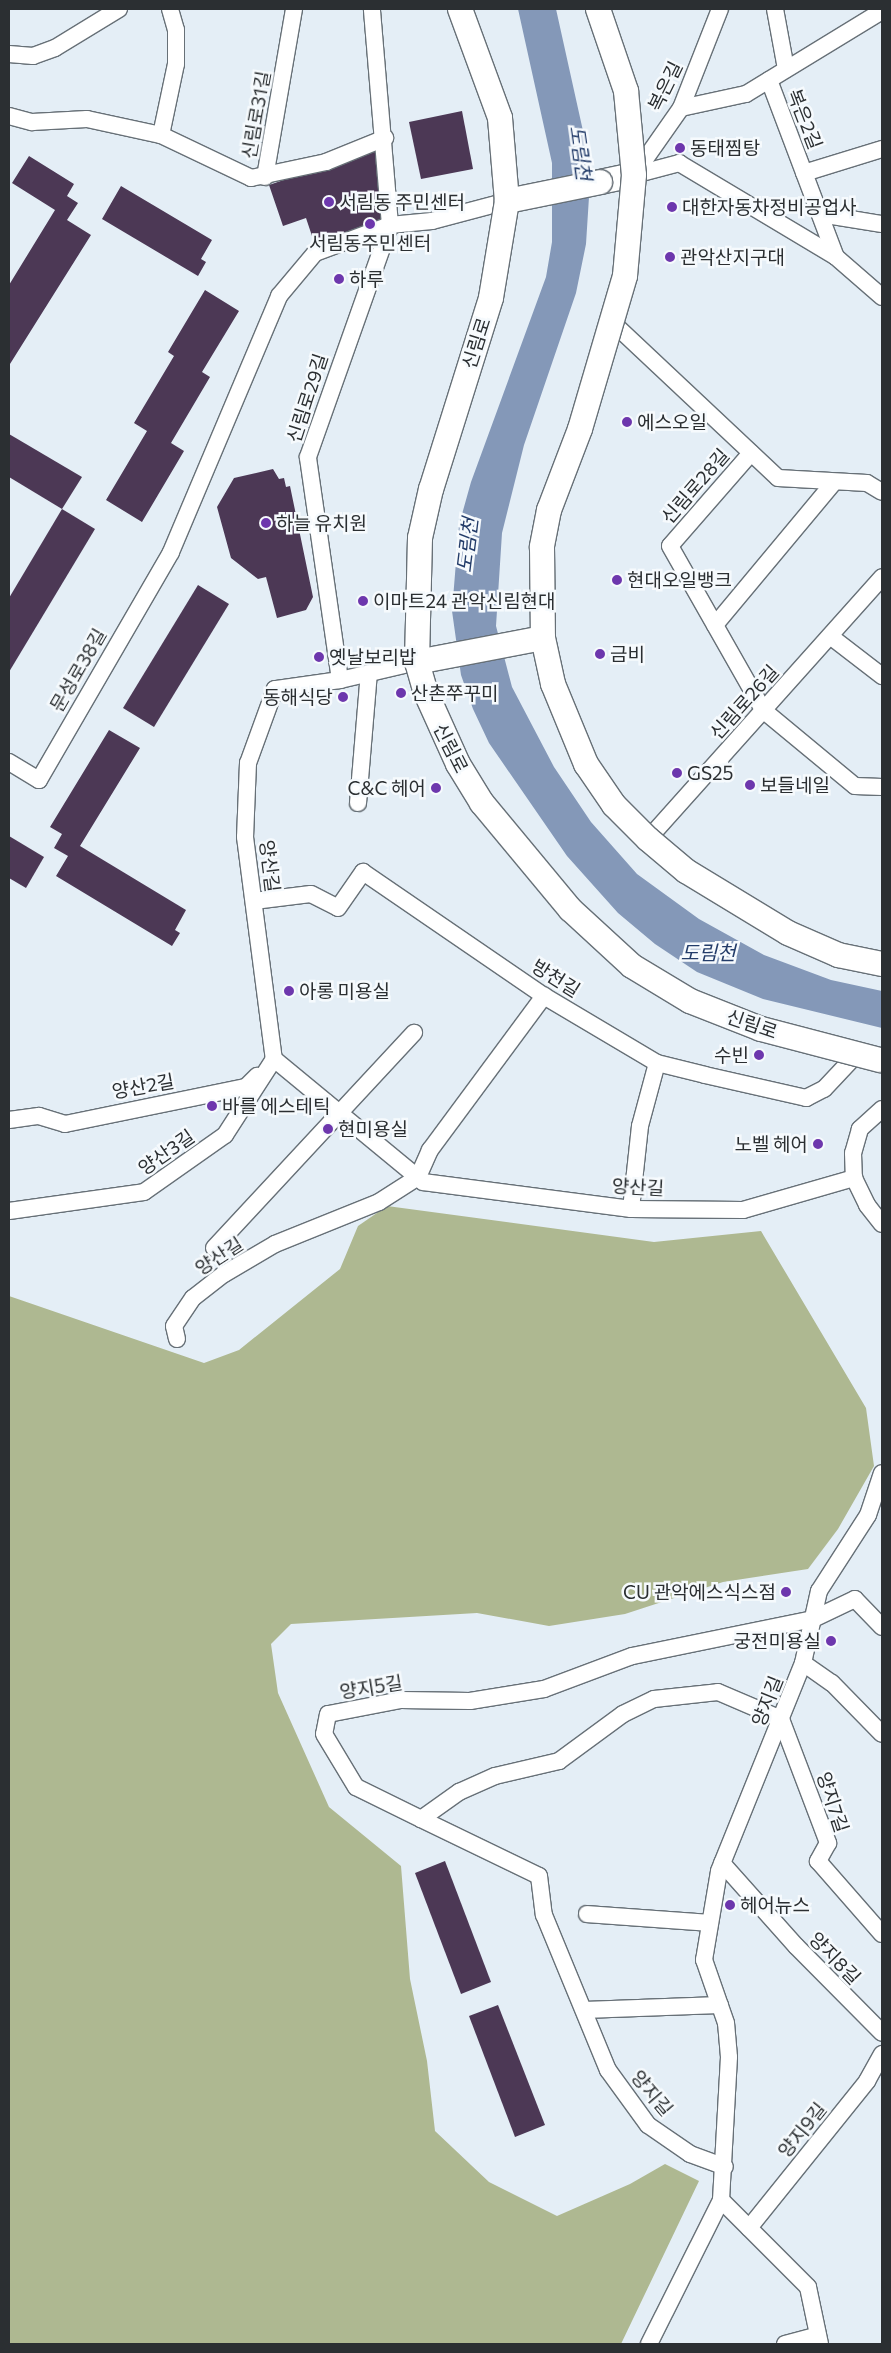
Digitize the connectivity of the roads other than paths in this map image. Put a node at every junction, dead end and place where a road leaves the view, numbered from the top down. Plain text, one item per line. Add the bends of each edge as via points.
1 (119, 9) edge
2 (170, 9) edge
3 (294, 9) edge
4 (372, 9) edge
5 (460, 9) edge
6 (598, 9) edge
7 (720, 9) edge
8 (775, 9) edge
9 (882, 10) edge
10 (9, 54) edge
11 (786, 69) junction
12 (769, 80) junction
13 (681, 108) junction
14 (9, 116) edge
15 (161, 135) junction
16 (385, 138) junction
17 (882, 148) edge
18 (804, 173) junction
19 (634, 174) junction
20 (265, 177) junction
21 (507, 201) junction
22 (820, 214) junction
23 (882, 224) edge
24 (390, 225) junction
25 (836, 257) junction
26 (882, 297) edge
27 (613, 323) junction
28 (751, 453) junction
29 (834, 482) junction
30 (882, 492) edge
31 (882, 577) edge
32 (715, 625) junction
33 (830, 636) junction
34 (543, 638) junction
35 (417, 662) junction
36 (369, 673) junction
37 (882, 676) edge
38 (340, 680) junction
39 (764, 710) junction
40 (9, 762) edge
41 (882, 787) edge
42 (358, 803) dead end
43 (648, 840) junction
44 (254, 901) junction
45 (882, 964) edge
46 (544, 996) junction
47 (414, 1033) dead end
48 (877, 1057) edge
49 (274, 1059) junction
50 (657, 1063) junction
51 (882, 1109) edge
52 (342, 1115) junction
53 (9, 1120) edge
54 (418, 1177) junction
55 (854, 1178) junction
56 (631, 1209) junction
57 (9, 1211) edge
58 (882, 1224) edge
59 (214, 1248) dead end
60 (177, 1339) dead end
61 (882, 1473) edge
62 (813, 1618) junction
63 (882, 1627) edge
64 (803, 1664) junction
65 (781, 1719) junction
66 (882, 1734) edge
67 (421, 1819) junction
68 (722, 1863) junction
69 (587, 1914) dead end
70 (710, 1922) junction
71 (882, 1934) edge
72 (720, 2005) junction
73 (584, 2010) junction
74 (882, 2033) edge
75 (882, 2054) edge
76 (725, 2166) junction
77 (721, 2200) junction
78 (749, 2228) junction
79 (819, 2340) edge
80 (649, 2344) edge
81 (785, 2344) edge

1 - 10 street via 55,48 33,56
2 - 15 street via 176,30 176,64
3 - 20 street, 신림로31길
4 - 16 street, 신림로29길
5 - 21 main road, 신림로, bridge via 500,118
6 - 19 main road, bridge via 626,92
7 - 13 street, 복은길
8 - 11 street, 복은2길
9 - 11 street, 복은2길
11 - 12 street, 복은2길
12 - 13 street, 복은2길 via 746,94
12 - 18 street, 복은2길
13 - 19 street, 복은길
14 - 15 street, 신림로31길 via 32,122 87,119
15 - 20 street, 신림로31길 via 251,178
16 - 20 street via 326,162
16 - 24 street, 신림로29길
17 - 18 street, 복은2길
18 - 22 street, 복은2길
19 - 21 main road, bridge
19 - 25 street via 679,163
19 - 27 main road, bridge via 625,276
21 - 24 street via 432,222
21 - 35 main road, 신림로, bridge via 491,298 434,479 420,538
22 - 23 street
22 - 25 street, 복은2길
24 - 38 street, 신림로29길 via 308,457
24 - 40 street, 문성로38길 via 314,253 278,296 171,552 39,780
25 - 26 street
27 - 28 street, 신림로28길
27 - 34 main road, bridge via 549,510 540,582
28 - 29 street, 신림로28길 via 778,478
28 - 32 street, 신림로28길 via 670,546
29 - 30 street, 신림로28길 via 867,483
29 - 32 street
31 - 33 street, 신림로26길
32 - 39 street, 신림로28길
33 - 37 street
33 - 39 street, 신림로26길
34 - 35 main road, bridge
34 - 43 main road, bridge via 555,692 586,764 614,805
35 - 36 street, 양산길
35 - 48 main road, 신림로, bridge via 439,724 482,802 596,936 632,966 690,1002 762,1029
36 - 38 street, 양산길
36 - 42 street
38 - 44 street, 양산길 via 275,689 248,763 245,837
39 - 41 street via 855,786
39 - 43 street, 신림로26길
43 - 45 main road, bridge via 708,885 788,933 838,954
44 - 46 street, 방천길 via 311,894 338,908 363,872
44 - 49 street, 양산길
46 - 50 street, 방천길
46 - 54 street via 430,1150
47 - 52 street, 양산길
48 - 50 street, 방천길 via 806,1098
49 - 52 street, 양산길
49 - 53 street, 양산2길 via 246,1087 65,1124 39,1116
49 - 57 street, 양산3길 via 225,1135 144,1192
50 - 56 street via 640,1126
51 - 55 street via 860,1129 853,1153
52 - 54 street, 양산길
52 - 59 street, 양산길
54 - 56 street, 양산길 via 423,1182
54 - 60 street, 양산길 via 379,1202 275,1244 224,1274 193,1298 174,1326
55 - 56 street, 양산길 via 744,1210
55 - 58 street via 867,1205
61 - 62 street, 양지길 via 868,1515 820,1591
62 - 63 street via 855,1599
62 - 64 street, 양지길
62 - 67 street, 양지5길 via 632,1656 544,1689 470,1701 401,1700 328,1714 324,1734 356,1787
64 - 65 street, 양지길
64 - 66 street via 832,1683
65 - 67 street via 718,1692 688,1692 654,1699 623,1714 559,1761 495,1776 459,1792
65 - 68 street, 양지길
65 - 71 street, 양지7길 via 828,1844 818,1861
67 - 73 street, 양지길 via 539,1876 544,1915
68 - 70 street, 양지길
68 - 74 street, 양지8길 via 796,1946
69 - 70 street
70 - 72 street, 양지길 via 704,1960
72 - 73 street
72 - 76 street, 양지길 via 729,2058
73 - 76 street, 양지길 via 608,2070 648,2125 690,2154
75 - 78 street, 양지9길 via 867,2081
76 - 77 street, 양지길
77 - 78 street
77 - 80 street, 양지길
78 - 79 street via 808,2287
79 - 81 street

